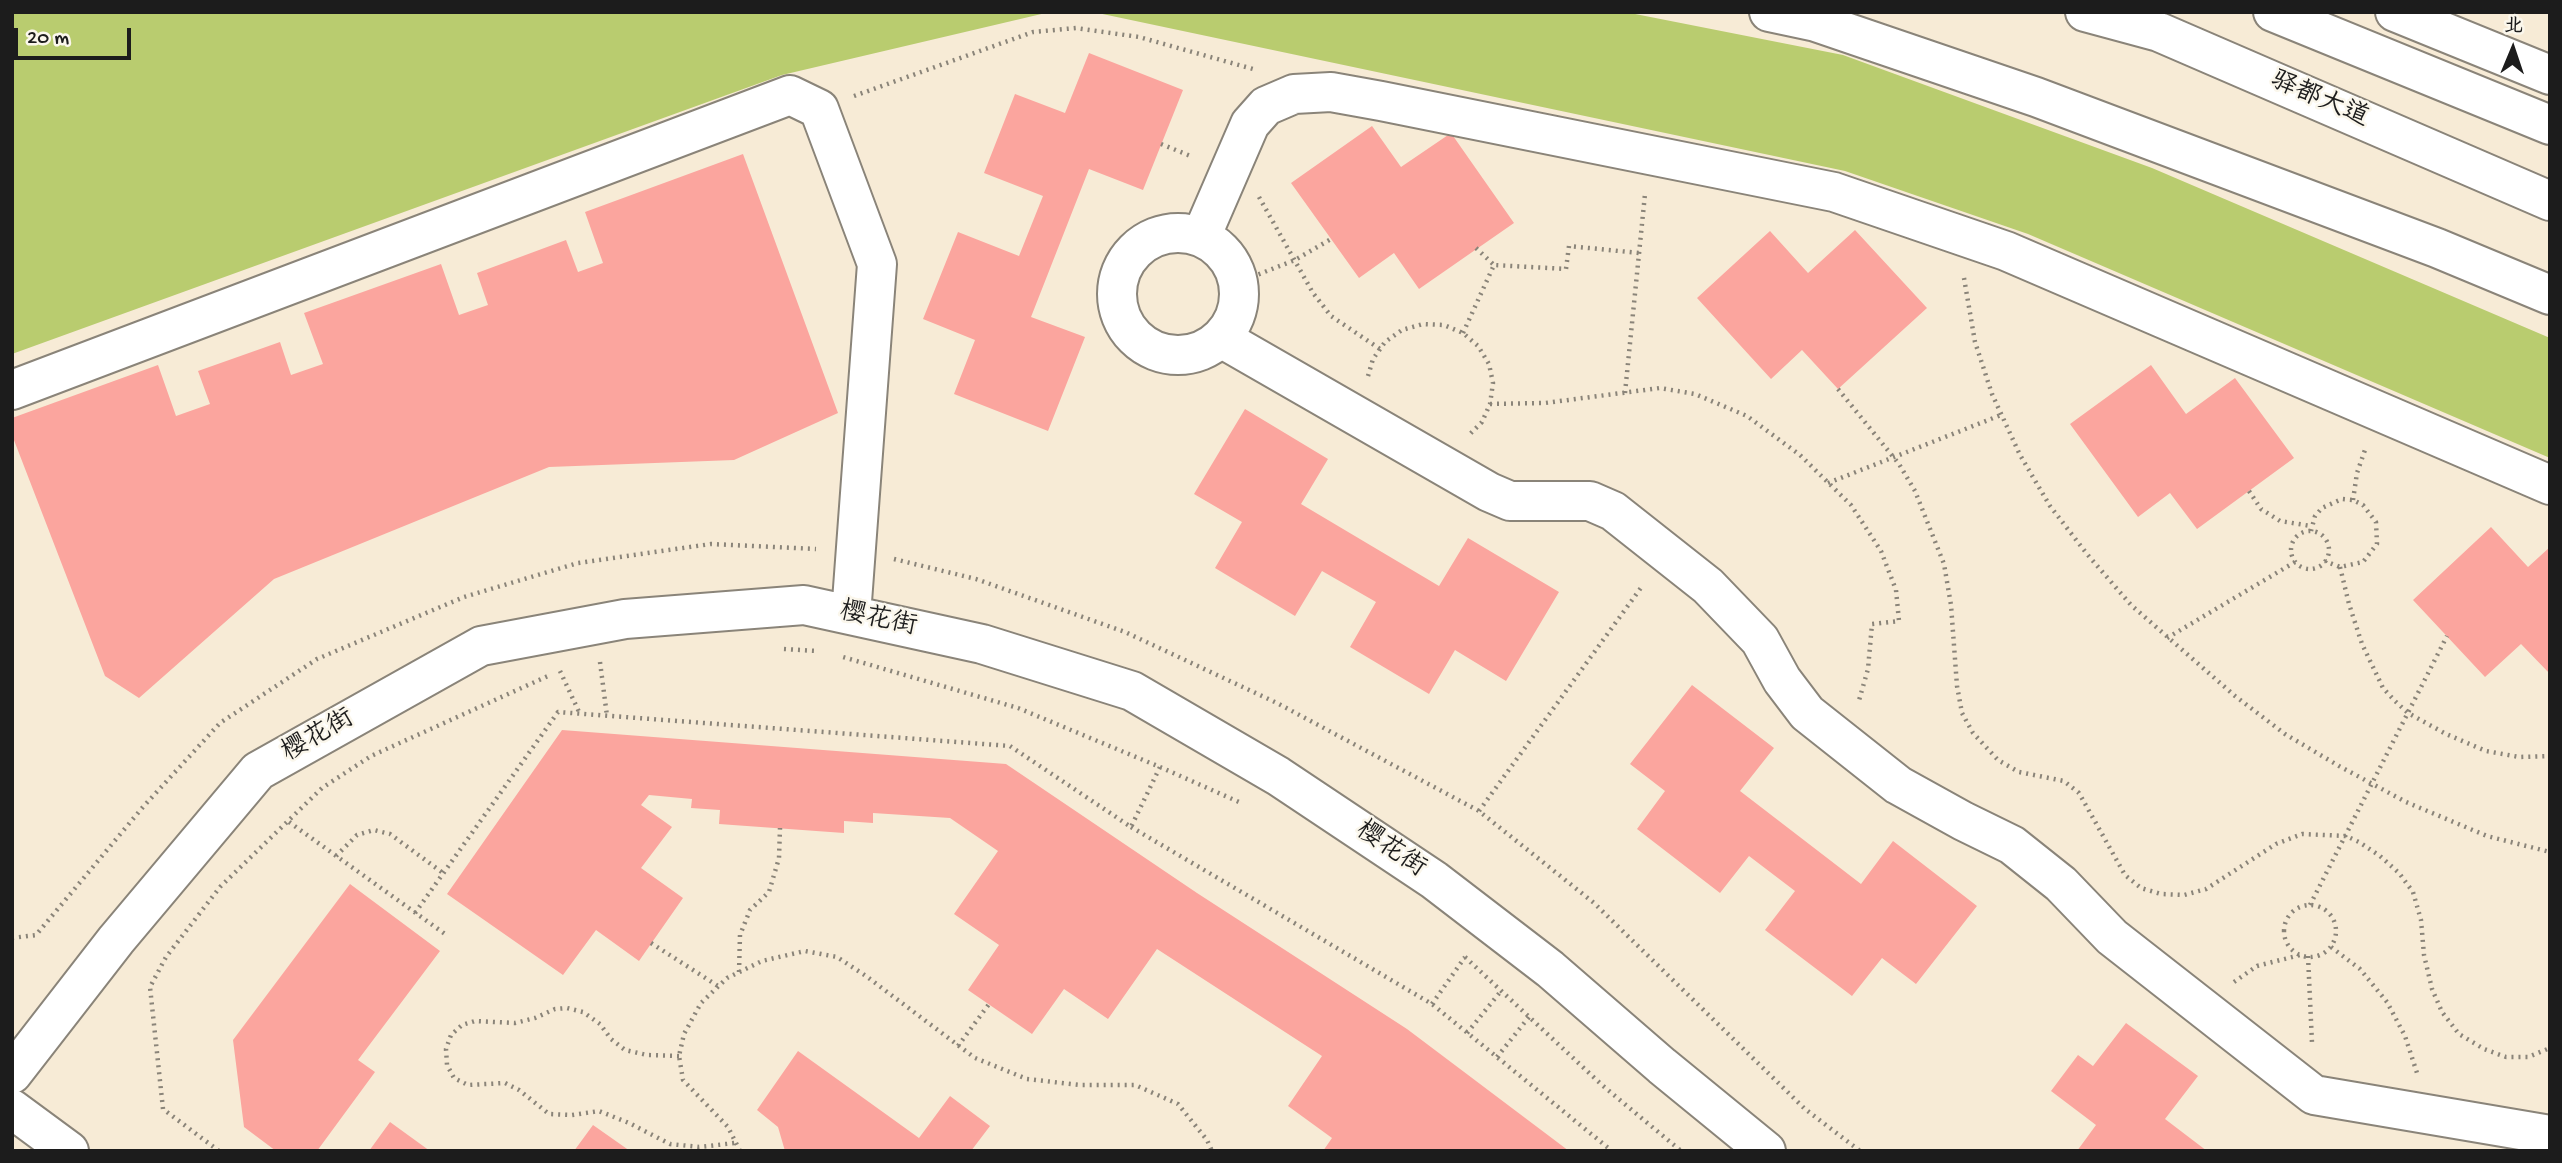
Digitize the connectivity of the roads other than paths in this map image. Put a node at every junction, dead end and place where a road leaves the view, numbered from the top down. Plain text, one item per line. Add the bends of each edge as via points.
1 (1769, 12) edge
2 (2085, 12) edge
3 (2273, 12) edge
4 (2395, 12) edge
5 (2550, 75) edge
6 (2550, 125) edge
7 (2550, 201) edge
8 (1201, 237) junction
9 (2550, 295) edge
10 (1221, 338) junction
11 (12, 390) edge
12 (2550, 485) edge
13 (851, 615) junction
14 (12, 1074) edge
15 (12, 1109) edge
16 (2550, 1135) edge
17 (69, 1151) edge
18 (1766, 1151) edge

1 - 9 street via 1815,22 2036,97
2 - 7 street, 驿都大道 via 2160,32
3 - 6 street
4 - 5 street
8 - 10 street via 1232,263 1239,282 1234,322
8 - 10 street via 1182,233 1143,244 1129,258 1117,296 1131,333 1165,354 1205,350
8 - 12 street via 1250,124 1266,106 1294,94 1331,92 1834,192 2006,251
10 - 16 street via 1489,492 1510,500 1590,501 1614,511 1708,586 1760,640 1807,713 1898,785 2012,845 2061,884 2112,937 2314,1095
11 - 13 street via 790,95 819,109 877,264
13 - 14 street, 樱花街 via 804,605 639,618 481,646 258,771 116,940
13 - 18 street, 樱花街 via 982,644 1132,691 1278,776 1434,880 1550,969
15 - 17 street

